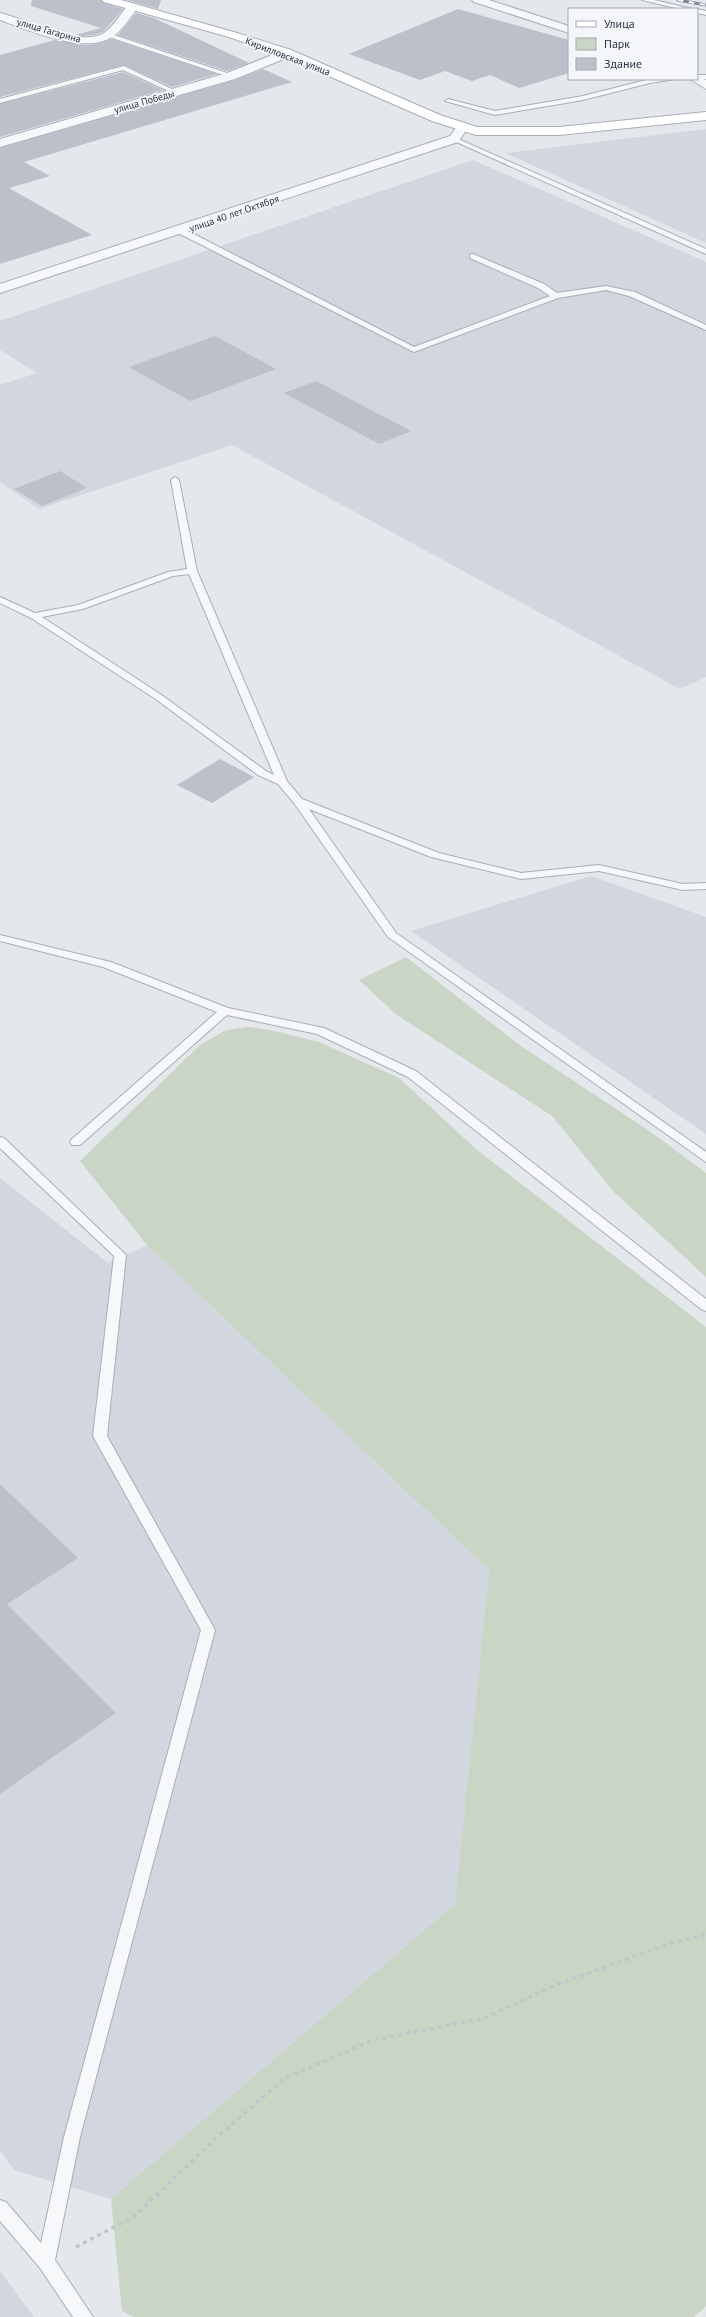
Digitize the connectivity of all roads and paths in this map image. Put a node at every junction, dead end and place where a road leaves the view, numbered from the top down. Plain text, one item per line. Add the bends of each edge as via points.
1 (108, 0) edge
2 (478, 0) edge
3 (645, 0) edge
4 (132, 7) junction
5 (684, 8) edge
6 (0, 16) edge
7 (568, 30) edge
8 (108, 35) junction
9 (287, 54) junction
10 (231, 76) junction
11 (698, 79) edge
12 (661, 80) edge
13 (706, 85) edge
14 (175, 92) junction
15 (0, 101) edge
16 (448, 101) dead end
17 (706, 116) edge
18 (462, 128) junction
19 (454, 139) junction
20 (0, 143) edge
21 (181, 230) junction
22 (706, 252) edge
23 (473, 256) dead end
24 (0, 289) edge
25 (556, 296) junction
26 (706, 328) edge
27 (175, 480) dead end
28 (192, 571) junction
29 (0, 600) edge
30 (34, 616) junction
31 (282, 782) junction
32 (298, 801) junction
33 (706, 886) edge
34 (0, 938) edge
35 (225, 1011) junction
36 (0, 1141) edge
37 (76, 1142) dead end
38 (706, 1158) edge
39 (706, 1306) edge
40 (706, 1934) edge
41 (0, 2208) edge
42 (46, 2262) junction
43 (84, 2317) edge

1 - 4 main road, Кирилловская улица
2 - 7 street
3 - 5 lane
4 - 8 street
4 - 9 main road, Кирилловская улица via 233,35
6 - 8 street, улица Гагарина via 66,37 88,41
8 - 10 lane
9 - 10 street, улица Победы
9 - 18 main road, Кирилловская улица
10 - 14 street, улица Победы
11 - 13 street
12 - 16 lane via 583,98 495,113
14 - 15 lane via 124,68
14 - 20 street, улица Победы
17 - 18 main road, Кирилловская улица via 559,131 493,132
18 - 19 street
19 - 21 street, улица 40 лет Октября
19 - 22 lane
21 - 24 street, улица 40 лет Октября
21 - 25 lane via 414,350
23 - 25 lane via 541,286
25 - 26 lane via 606,288 632,294
27 - 28 lane
28 - 30 lane via 171,574 80,607
28 - 31 lane
29 - 30 lane
30 - 31 lane via 160,698 262,773
31 - 32 lane
32 - 33 lane via 435,855 521,876 599,868 683,887
32 - 38 lane via 392,935
34 - 35 lane via 107,964
35 - 37 lane
35 - 39 lane via 320,1030 412,1074
36 - 42 lane via 120,1255 100,1436 208,1630 72,2137
40 - 42 path via 663,1946 556,1985 484,2018 374,2040 285,2078 216,2138 135,2216
41 - 42 lane
42 - 43 lane

